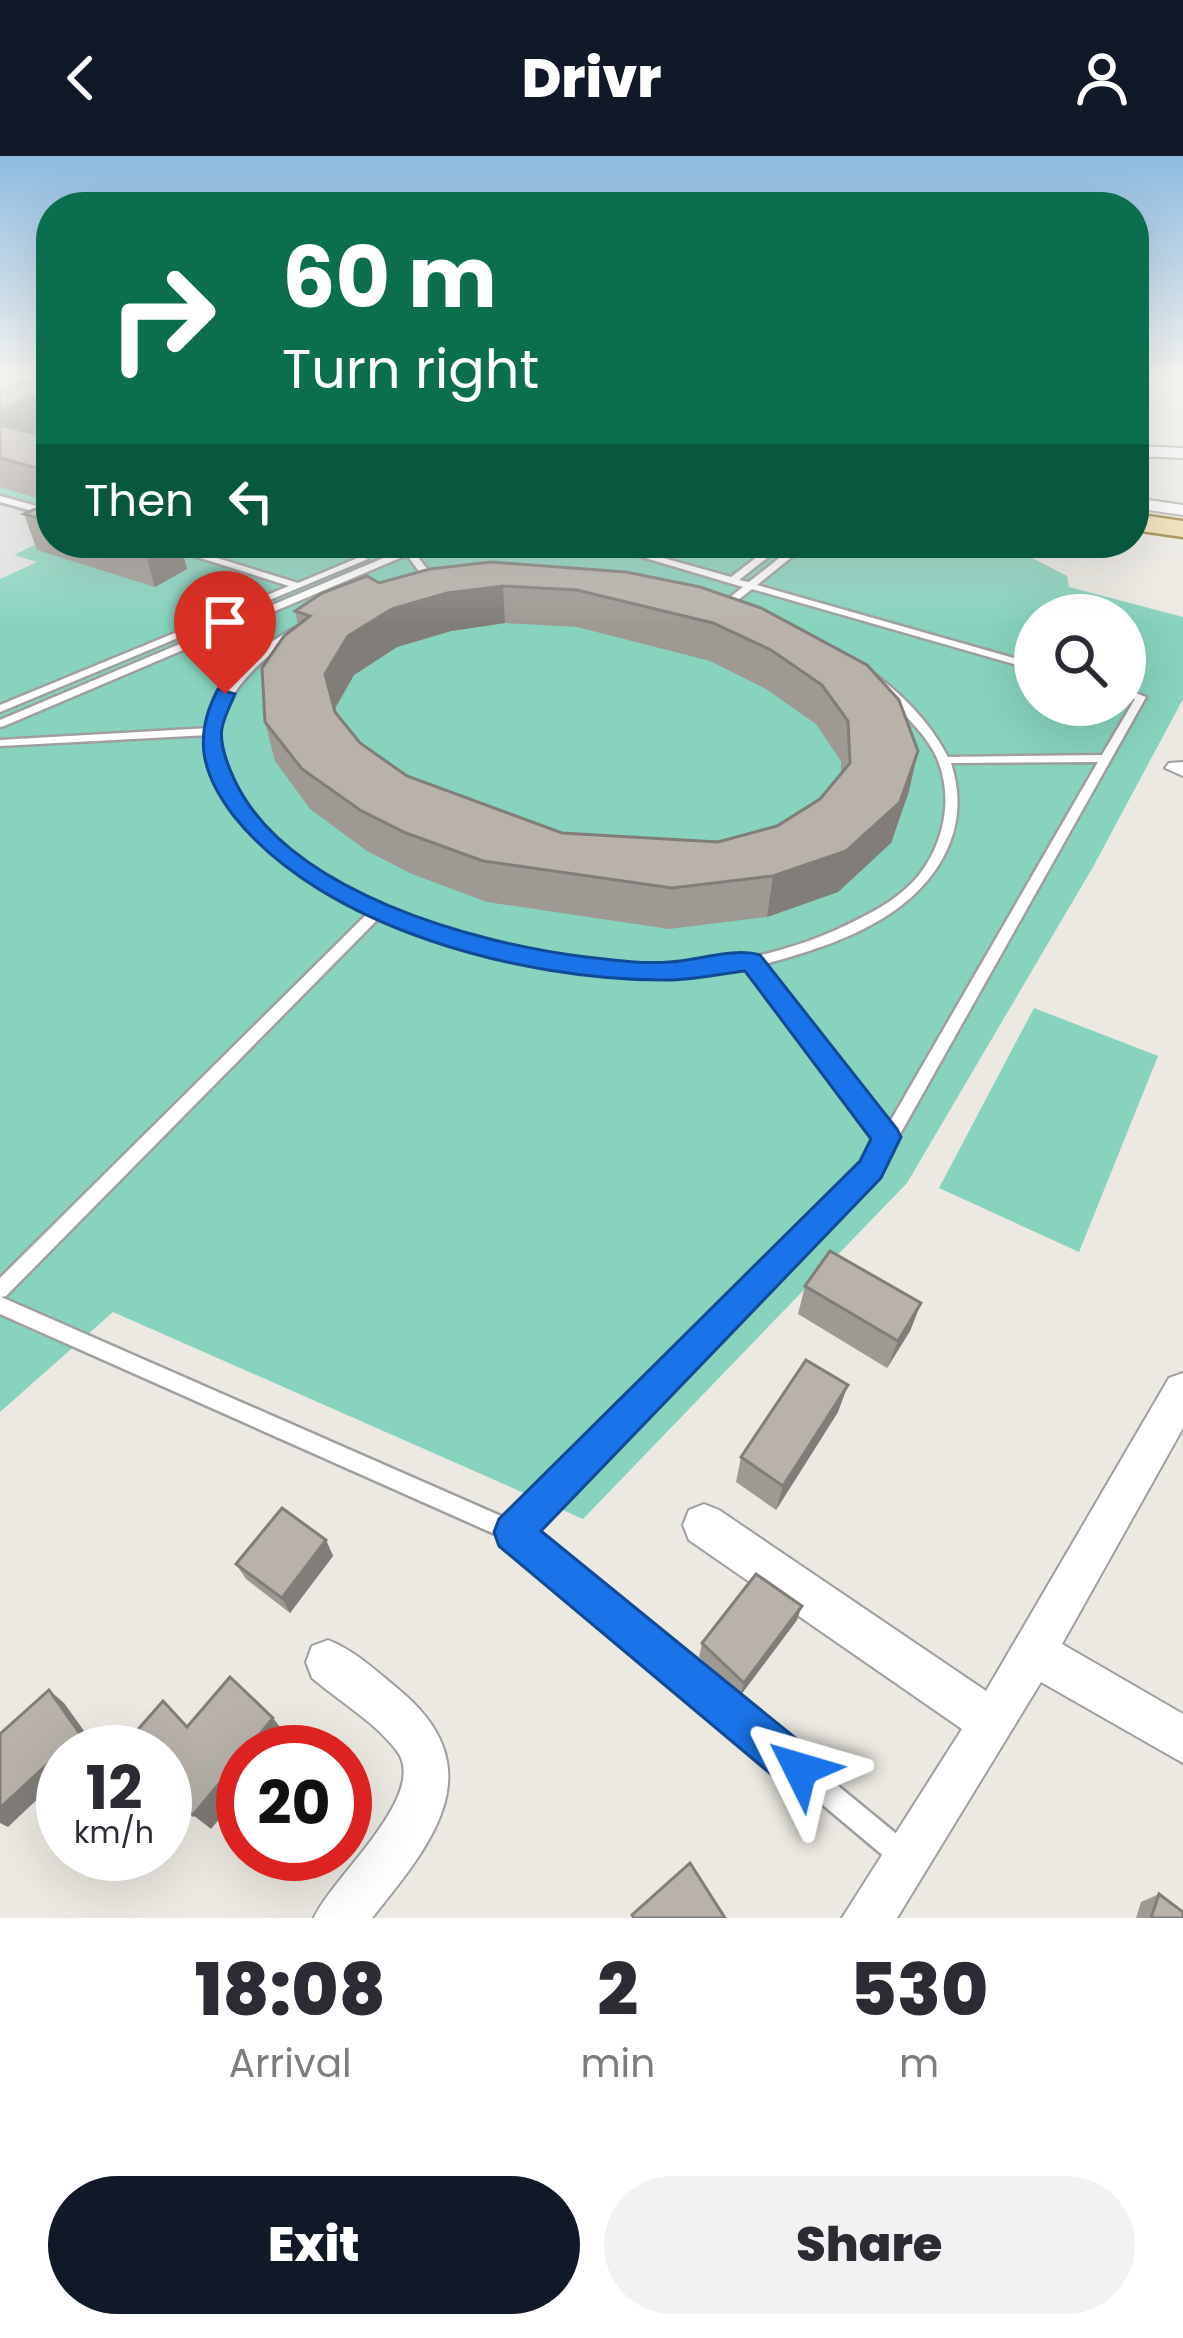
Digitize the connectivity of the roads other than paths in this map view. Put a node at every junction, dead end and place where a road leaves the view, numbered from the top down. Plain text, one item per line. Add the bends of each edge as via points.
1 (0, 499) edge
2 (1149, 505) edge
3 (36, 509) edge
4 (1183, 510) edge
5 (1149, 519) edge
6 (1183, 525) edge
7 (208, 558) edge
8 (374, 558) edge
9 (382, 558) edge
10 (413, 558) edge
11 (654, 558) edge
12 (762, 558) edge
13 (784, 558) edge
14 (733, 580) junction
15 (297, 585) junction
16 (434, 585) junction
17 (749, 585) junction
18 (313, 591) junction
19 (722, 609) junction
20 (1014, 661) edge
21 (0, 709) edge
22 (0, 724) edge
23 (1124, 726) edge
24 (211, 731) junction
25 (0, 743) edge
26 (1106, 758) junction
27 (948, 760) junction
28 (378, 911) junction
29 (751, 962) junction
30 (886, 1137) junction
31 (0, 1290) edge
32 (0, 1305) edge
33 (1183, 1391) edge
34 (704, 1525) dead end
35 (513, 1532) junction
36 (1034, 1653) junction
37 (328, 1662) dead end
38 (993, 1723) junction
39 (1183, 1740) edge
40 (907, 1858) junction
41 (340, 1918) edge
42 (868, 1918) edge

1 - 3 lane
2 - 4 street
5 - 6 main road
7 - 15 lane
8 - 15 lane
9 - 18 lane
10 - 16 lane
11 - 14 lane
12 - 14 lane
13 - 17 lane
14 - 17 lane
15 - 18 lane
15 - 21 lane
16 - 19 lane via 560,583
16 - 24 lane via 312,620 264,652 225,694
17 - 19 lane
17 - 20 lane
18 - 22 lane
19 - 27 lane via 867,673 912,709
23 - 26 lane
24 - 25 lane
24 - 28 lane via 232,799 262,836
26 - 27 lane
26 - 30 lane
27 - 29 lane via 955,799 928,873 889,910 820,944
28 - 29 lane via 473,944 584,965 665,972
28 - 31 lane
29 - 30 lane
30 - 35 lane via 871,1170
32 - 35 lane
33 - 36 street
34 - 38 street
35 - 40 lane
36 - 38 street
36 - 39 street
37 - 41 street via 415,1736 428,1763 422,1804
38 - 40 street
40 - 42 street

